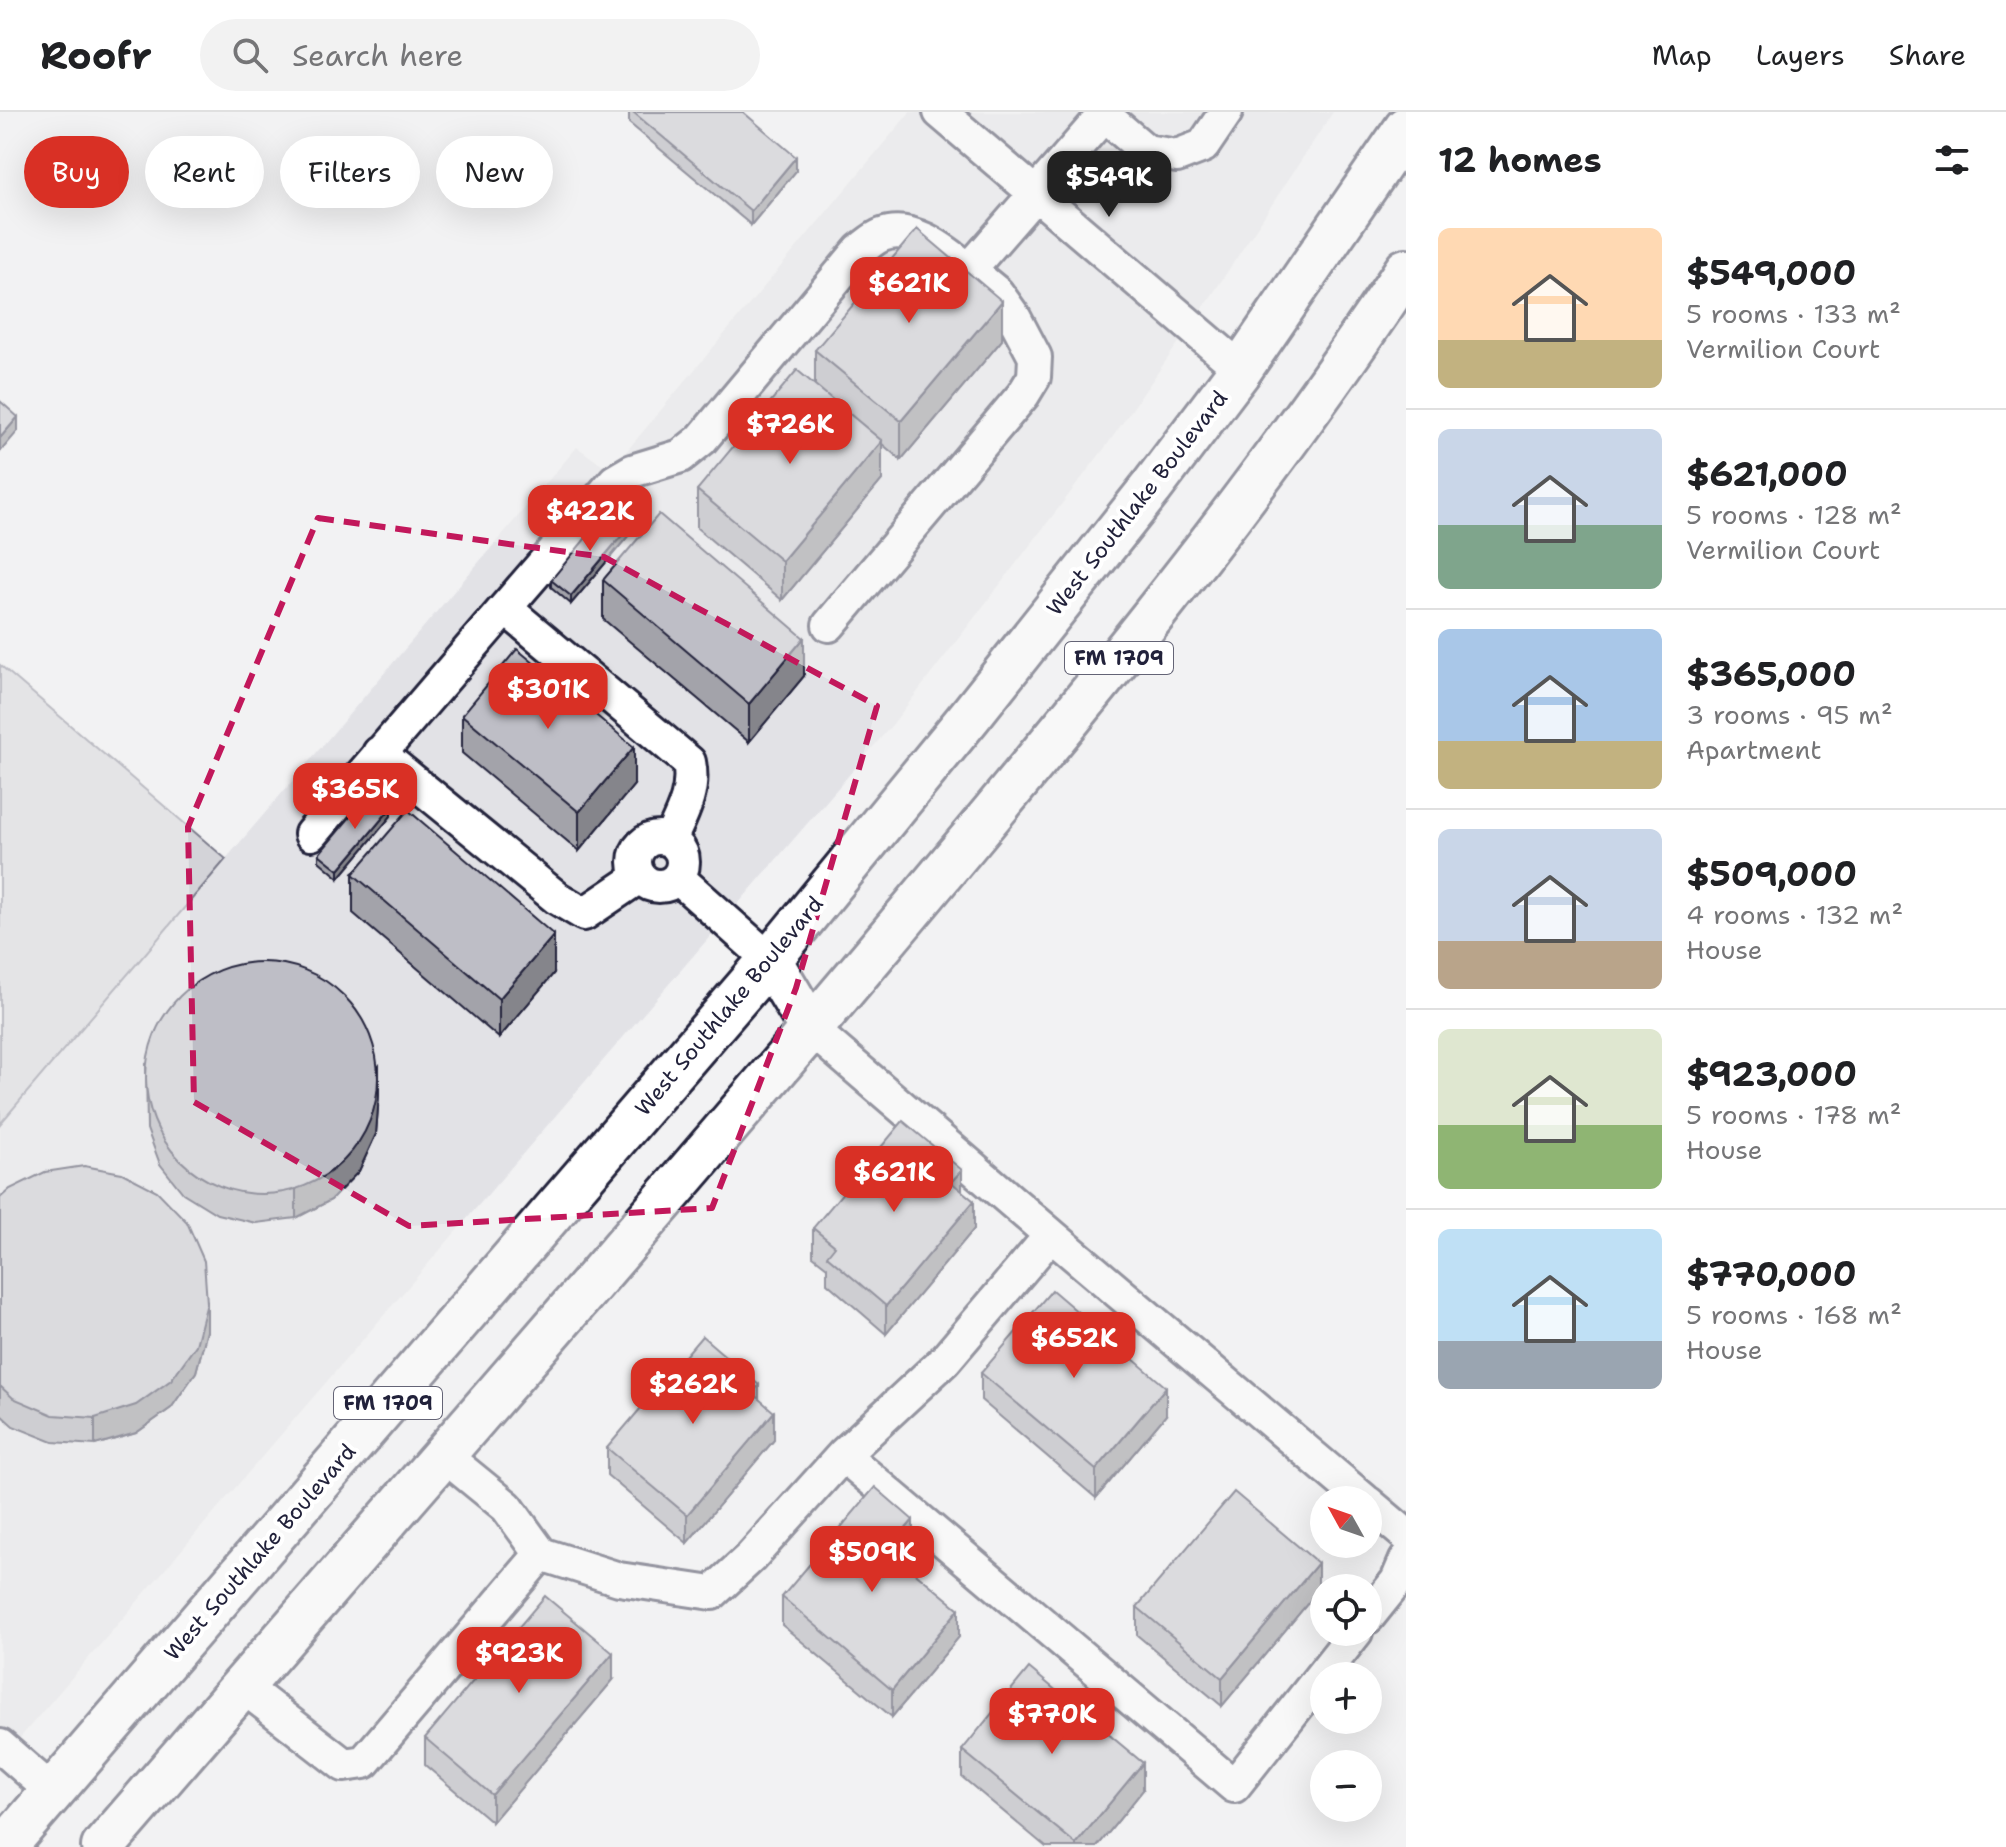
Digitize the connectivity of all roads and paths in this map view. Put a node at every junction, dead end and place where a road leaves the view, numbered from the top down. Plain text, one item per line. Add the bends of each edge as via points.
1 (940, 112) edge
2 (1226, 112) edge
3 (1102, 114) edge
4 (1406, 128) edge
5 (1036, 194) junction
6 (969, 270) junction
7 (1406, 270) edge
8 (1241, 369) junction
9 (505, 608) junction
10 (829, 625) dead end
11 (379, 753) junction
12 (311, 834) dead end
13 (670, 840) junction
14 (639, 877) junction
15 (678, 878) junction
16 (770, 960) junction
17 (811, 1029) junction
18 (1051, 1235) junction
19 (442, 1454) junction
20 (843, 1455) junction
21 (1347, 1486) edge
22 (1382, 1515) edge
23 (1406, 1535) edge
24 (541, 1554) junction
25 (1406, 1560) edge
26 (1382, 1600) edge
27 (1345, 1646) edge
28 (242, 1686) junction
29 (0, 1746) edge
30 (53, 1792) junction
31 (109, 1845) edge
32 (5, 1847) edge

1 - 5 street
2 - 3 street via 1203,146 1177,156 1146,151
3 - 5 street
4 - 8 main road, West Southlake Boulevard / FM 1709
5 - 6 street
5 - 8 street
6 - 9 street via 944,250 908,233 883,235 860,250 701,440 681,456 615,481
6 - 10 street via 997,293 1014,317 1035,357 1034,377
7 - 17 main road, FM 1709 via 1248,493
8 - 16 main road, West Southlake Boulevard / FM 1709
9 - 11 street
9 - 13 street via 689,762 693,779
11 - 12 street
11 - 14 street via 557,898 584,914
13 - 14 street via 657,837 645,842 637,852
13 - 15 street via 681,850 684,864
14 - 15 street via 665,886
15 - 16 street
16 - 17 main road
16 - 30 main road, West Southlake Boulevard / FM 1709
17 - 18 street
17 - 19 main road, FM 1709
18 - 20 street via 945,1360
18 - 21 street
19 - 24 street via 507,1507
19 - 28 main road, FM 1709
20 - 24 street via 712,1593 619,1579
20 - 27 street via 1234,1786
22 - 23 street
24 - 28 street via 364,1762 344,1765
25 - 26 street
28 - 31 main road, FM 1709
29 - 30 street
30 - 32 main road, West Southlake Boulevard / FM 1709

